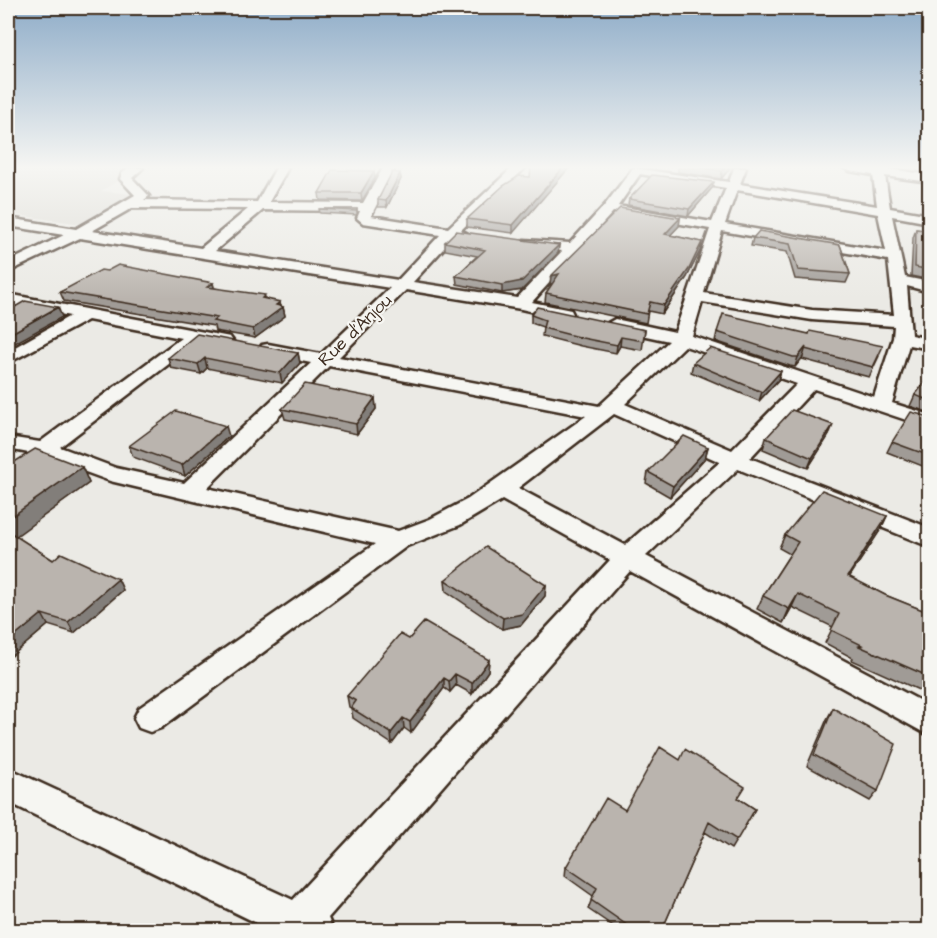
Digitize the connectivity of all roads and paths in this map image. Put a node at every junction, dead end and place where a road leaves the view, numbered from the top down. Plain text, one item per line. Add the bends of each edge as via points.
1 (116, 212) edge
2 (253, 212) edge
3 (366, 212) edge
4 (473, 212) edge
5 (607, 212) edge
6 (631, 212) edge
7 (723, 212) edge
8 (884, 212) joint
9 (930, 219) edge
10 (8, 222) edge
11 (717, 227) junction
12 (79, 233) junction
13 (450, 233) junction
14 (474, 236) edge
15 (520, 241) edge
16 (575, 248) junction
17 (204, 253) junction
18 (895, 257) junction
19 (8, 268) edge
20 (899, 280) junction
21 (402, 285) junction
22 (930, 287) edge
23 (696, 296) junction
24 (8, 299) edge
25 (521, 304) junction
26 (86, 314) junction
27 (579, 316) edge
28 (602, 321) edge
29 (902, 329) junction
30 (196, 335) junction
31 (682, 339) junction
32 (930, 344) edge
33 (8, 358) edge
34 (324, 360) junction
35 (809, 383) junction
36 (880, 405) junction
37 (607, 409) junction
38 (930, 422) edge
39 (8, 443) edge
40 (44, 449) junction
41 (735, 460) junction
42 (501, 489) junction
43 (190, 491) junction
44 (930, 538) edge
45 (398, 540) junction
46 (628, 557) junction
47 (150, 718) dead end
48 (930, 722) edge
49 (8, 785) edge
50 (305, 927) edge

1 - 12 street
2 - 17 street
3 - 13 street via 364,218 368,220
4 - 13 street, Rue d’Anjou
5 - 16 street
6 - 11 street
7 - 11 street
8 - 9 street
8 - 18 street
10 - 12 street
11 - 18 street
11 - 23 street
12 - 17 street
12 - 19 street
13 - 14 street
13 - 21 street, Rue d’Anjou
15 - 16 street
16 - 25 street
17 - 21 street
18 - 20 street
20 - 22 street
20 - 29 street
21 - 25 street
21 - 34 street, Rue d’Anjou
23 - 29 street
23 - 31 street
24 - 26 street
25 - 27 street
26 - 30 street
26 - 33 street
28 - 31 street
29 - 32 street
29 - 36 street
30 - 34 street
30 - 40 street
31 - 35 street
31 - 37 street
34 - 37 street
34 - 43 street, Rue d’Anjou
35 - 36 street
35 - 41 street
36 - 38 street
37 - 41 street
37 - 42 street
39 - 40 street
40 - 43 street via 110,474
41 - 44 street
41 - 46 street
42 - 45 street via 465,514 428,532
42 - 46 street
43 - 45 street
45 - 47 street
46 - 48 street
46 - 50 street
49 - 50 street

